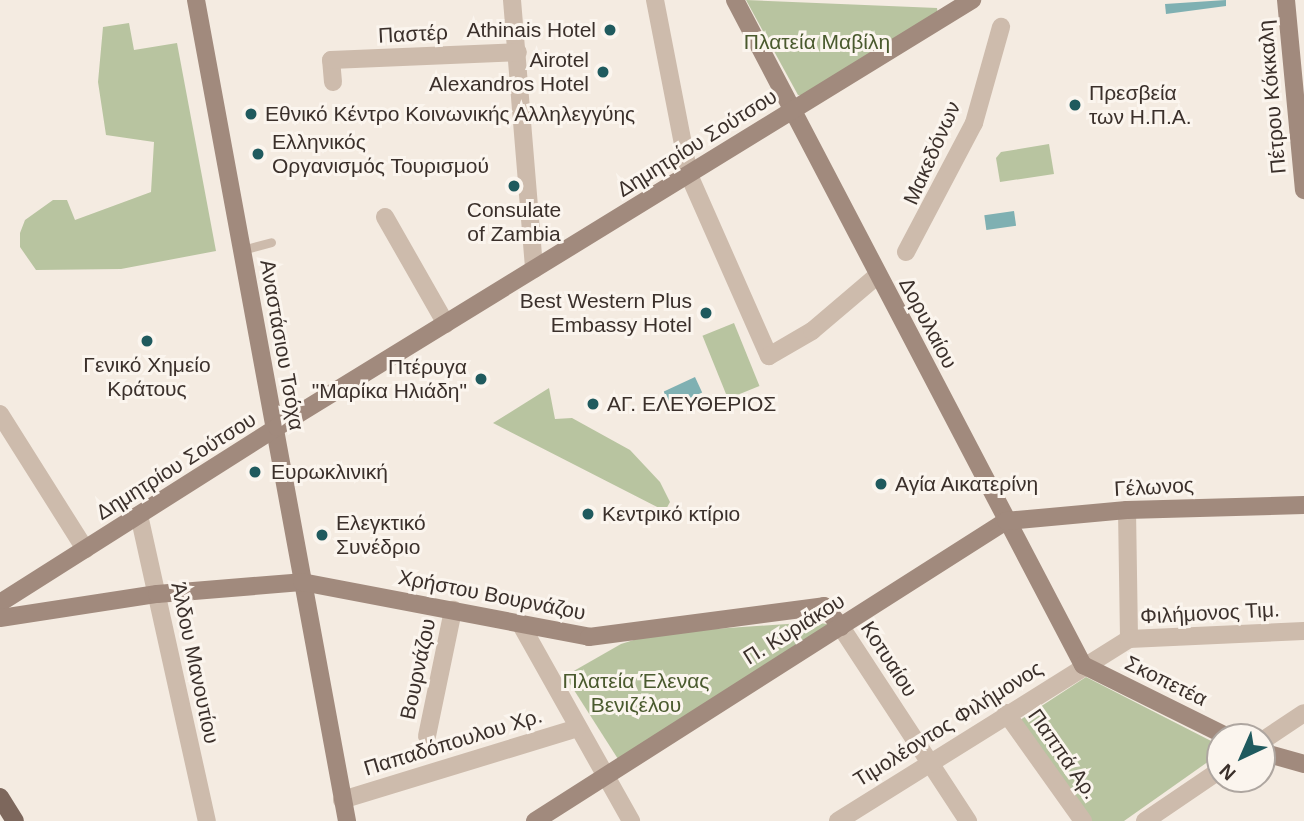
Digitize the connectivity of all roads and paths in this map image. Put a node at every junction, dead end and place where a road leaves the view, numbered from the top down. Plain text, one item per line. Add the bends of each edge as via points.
1 (196, 0) edge
2 (512, 0) edge
3 (655, 0) edge
4 (735, 0) edge
5 (972, 0) edge
6 (1286, 0) edge
7 (1001, 27) dead end
8 (518, 52) junction
9 (333, 82) dead end
10 (793, 111) junction
11 (689, 175) junction
12 (1304, 182) edge
13 (385, 217) dead end
14 (271, 242) dead end
15 (242, 250) junction
16 (906, 252) dead end
17 (534, 269) junction
18 (878, 275) junction
19 (446, 324) junction
20 (0, 414) edge
21 (275, 431) junction
22 (1304, 505) edge
23 (1127, 510) junction
24 (139, 515) junction
25 (1006, 522) junction
26 (85, 549) junction
27 (302, 582) junction
28 (157, 594) junction
29 (0, 603) edge
30 (453, 610) junction
31 (0, 618) edge
32 (520, 623) junction
33 (841, 627) junction
34 (1304, 631) edge
35 (1129, 639) junction
36 (1083, 665) junction
37 (1006, 713) junction
38 (1304, 713) edge
39 (1206, 726) edge
40 (577, 728) junction
41 (1276, 732) edge
42 (427, 736) dead end
43 (1276, 756) edge
44 (929, 762) junction
45 (1304, 764) edge
46 (605, 776) junction
47 (1206, 780) edge
48 (0, 797) edge
49 (342, 800) junction
50 (849, 818) edge
51 (15, 821) edge
52 (207, 821) edge
53 (347, 821) edge
54 (535, 821) edge
55 (631, 821) edge
56 (968, 821) edge
57 (1083, 821) edge
58 (1145, 821) edge

1 - 15 street, Αναστάσιου Τσόχα
2 - 8 street
3 - 11 street
4 - 10 street, Δορυλαίου
5 - 10 street, Δημητρίου Σούτσου
6 - 12 street, Πέτρου Κόκκαλη
7 - 16 street, Μακεδόνων via 974,123
8 - 9 street, Παστέρ via 331,60
8 - 17 street
10 - 11 street, Δημητρίου Σούτσου
10 - 18 street, Δορυλαίου
11 - 17 street, Δημητρίου Σούτσου
11 - 18 street via 768,356 812,331
13 - 19 street
14 - 15 lane
15 - 21 street, Αναστάσιου Τσόχα
17 - 19 street, Δημητρίου Σούτσου
18 - 25 street, Δορυλαίου
19 - 21 street, Δημητρίου Σούτσου
20 - 26 street
21 - 24 street, Δημητρίου Σούτσου
21 - 27 street, Αναστάσιου Τσόχα
22 - 23 street, Γέλωνος
23 - 25 street, Γέλωνος
23 - 35 street
24 - 26 street, Δημητρίου Σούτσου
24 - 28 street, Άλδου Μανουτίου
25 - 33 street, Π. Κυριάκου
25 - 36 street, Δορυλαίου
26 - 29 street, Δημητρίου Σούτσου
27 - 28 street, Χρήστου Βουρνάζου
27 - 30 street, Χρήστου Βουρνάζου
27 - 49 street, Αναστάσιου Τσόχα
28 - 31 street, Χρήστου Βουρνάζου
28 - 52 street, Άλδου Μανουτίου
30 - 32 street, Χρήστου Βουρνάζου
30 - 42 street, Βουρνάζου
32 - 33 street, Χρήστου Βουρνάζου via 589,637 824,606
32 - 40 street
33 - 44 street, Κοτυαίου
33 - 46 street, Π. Κυριάκου
34 - 35 street, Φιλήμονος Τιμ.
35 - 36 street, Φιλήμονος Τιμ.
36 - 37 street, Τιμoλέοντος Φιλήμονος
36 - 39 street, Σκοπετέα
37 - 44 street, Τιμoλέοντος Φιλήμονος
37 - 57 street, Παππά Αρ.
38 - 41 street
40 - 46 street
40 - 49 street, Παπαδόπουλου Χρ.
43 - 45 street
44 - 50 street, Τιμoλέοντος Φιλήμονος
44 - 56 street, Κοτυαίου
46 - 54 street, Π. Κυριάκου
46 - 55 street
47 - 58 street
48 - 51 main road
49 - 53 street, Αναστάσιου Τσόχα

